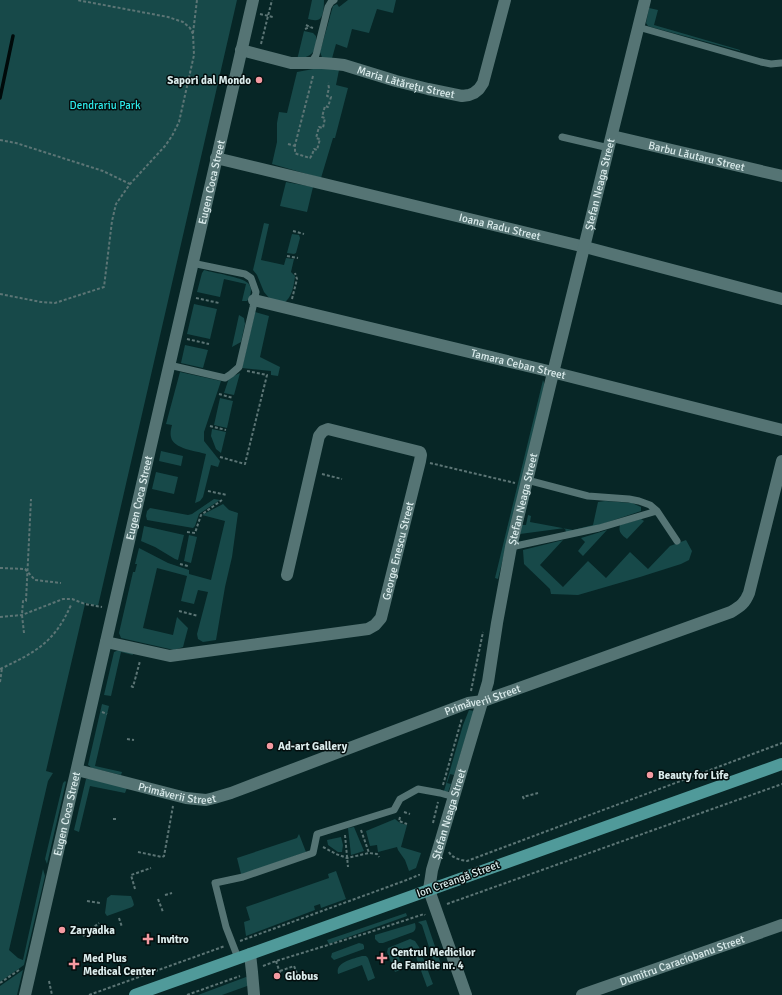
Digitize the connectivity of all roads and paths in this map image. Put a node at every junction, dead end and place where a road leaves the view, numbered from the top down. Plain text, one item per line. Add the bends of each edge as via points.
1 (76, 0) edge
2 (197, 0) edge
3 (253, 0) edge
4 (334, 0) edge
5 (504, 0) edge
6 (645, 0) edge
7 (272, 1) edge
8 (268, 16) junction
9 (273, 17) dead end
10 (306, 25) dead end
11 (638, 27) junction
12 (305, 29) dead end
13 (193, 34) junction
14 (241, 50) junction
15 (259, 55) junction
16 (311, 63) junction
17 (781, 63) edge
18 (313, 76) dead end
19 (328, 83) dead end
20 (319, 122) dead end
21 (324, 123) junction
22 (298, 136) junction
23 (612, 136) junction
24 (301, 137) dead end
25 (562, 137) dead end
26 (0, 140) edge
27 (314, 142) dead end
28 (319, 143) junction
29 (288, 144) dead end
30 (295, 145) junction
31 (298, 146) dead end
32 (313, 146) dead end
33 (318, 147) junction
34 (609, 148) junction
35 (216, 158) junction
36 (782, 176) edge
37 (130, 184) junction
38 (292, 231) dead end
39 (304, 234) dead end
40 (585, 247) junction
41 (287, 256) dead end
42 (298, 258) dead end
43 (192, 263) junction
44 (295, 273) dead end
45 (0, 294) edge
46 (193, 297) dead end
47 (782, 299) edge
48 (254, 300) junction
49 (219, 303) dead end
50 (290, 309) junction
51 (184, 338) dead end
52 (209, 344) dead end
53 (169, 365) junction
54 (238, 367) junction
55 (553, 373) junction
56 (219, 394) dead end
57 (233, 398) dead end
58 (210, 426) dead end
59 (226, 430) dead end
60 (782, 430) edge
61 (220, 457) dead end
62 (420, 461) junction
63 (782, 461) edge
64 (311, 471) junction
65 (342, 479) dead end
66 (522, 482) junction
67 (208, 491) dead end
68 (227, 496) dead end
69 (31, 499) dead end
70 (222, 500) dead end
71 (657, 511) junction
72 (187, 532) dead end
73 (677, 541) dead end
74 (511, 547) junction
75 (180, 564) dead end
76 (188, 566) dead end
77 (0, 568) edge
78 (28, 572) junction
79 (287, 575) dead end
80 (61, 583) dead end
81 (71, 605) dead end
82 (106, 607) dead end
83 (179, 611) dead end
84 (22, 615) junction
85 (198, 616) dead end
86 (0, 617) edge
87 (484, 626) dead end
88 (24, 633) dead end
89 (106, 642) junction
90 (142, 650) junction
91 (1, 669) edge
92 (0, 682) edge
93 (131, 686) dead end
94 (483, 701) junction
95 (468, 703) junction
96 (127, 739) dead end
97 (134, 740) dead end
98 (782, 743) edge
99 (782, 764) edge
100 (77, 770) junction
101 (782, 784) edge
102 (440, 793) junction
103 (538, 793) dead end
104 (175, 795) junction
105 (454, 797) junction
106 (524, 799) dead end
107 (401, 812) dead end
108 (358, 822) junction
109 (433, 823) dead end
110 (407, 824) dead end
111 (343, 826) junction
112 (315, 843) junction
113 (449, 850) dead end
114 (138, 852) dead end
115 (369, 853) junction
116 (379, 857) dead end
117 (347, 858) junction
118 (348, 867) dead end
119 (151, 868) dead end
120 (421, 868) dead end
121 (135, 889) dead end
122 (429, 890) junction
123 (172, 893) dead end
124 (165, 895) dead end
125 (158, 899) dead end
126 (87, 901) dead end
127 (100, 903) dead end
128 (446, 905) dead end
129 (163, 912) dead end
130 (424, 914) dead end
131 (119, 918) dead end
132 (99, 923) dead end
133 (782, 925) edge
134 (122, 927) dead end
135 (83, 936) dead end
136 (233, 944) junction
137 (244, 956) junction
138 (276, 961) junction
139 (261, 967) dead end
140 (20, 970) dead end
141 (245, 974) dead end
142 (299, 978) dead end
143 (49, 981) dead end
144 (0, 983) edge
145 (25, 995) edge
146 (52, 995) edge
147 (89, 995) edge
148 (134, 995) edge
149 (187, 995) edge
150 (254, 995) edge
151 (466, 995) edge
152 (582, 995) edge

1 - 13 path via 168,17 183,22
2 - 13 path
3 - 14 street, Eugen Coca Street
4 - 16 lane via 328,7 316,54
5 - 16 street, Maria Lătărețu Street via 483,84 469,95 462,96 428,89 335,64
6 - 11 street, Ștefan Neaga Street
7 - 8 path
8 - 9 path
8 - 15 path
10 - 12 path via 310,27
11 - 17 lane via 762,62
11 - 23 street, Ștefan Neaga Street
13 - 37 path via 194,55 180,122 165,146
14 - 15 street, Maria Lătărețu Street
14 - 35 street, Eugen Coca Street
15 - 16 street, Maria Lătărețu Street via 291,63
18 - 22 path
19 - 21 path via 327,96 331,97 322,117 325,118
20 - 21 path
21 - 28 path via 322,128 319,127 316,138 320,139
22 - 24 path
22 - 30 path
23 - 34 street, Ștefan Neaga Street
23 - 36 street, Barbu Lăutaru Street
25 - 34 lane
26 - 37 path via 103,171
27 - 28 path
28 - 33 path
29 - 30 path
30 - 31 path
30 - 33 path via 295,153 310,158 314,149 317,150
32 - 33 path
34 - 40 street, Ștefan Neaga Street
35 - 40 street, Ioana Radu Street
35 - 43 street, Eugen Coca Street
37 - 45 path via 116,204 104,287 55,303
38 - 39 path
40 - 47 street, Ioana Radu Street
40 - 55 street, Ștefan Neaga Street
41 - 42 path
43 - 48 lane via 244,274 254,285
43 - 53 street, Eugen Coca Street
44 - 50 path via 297,279
46 - 49 path
48 - 50 street, Tamara Ceban Street
48 - 54 lane
50 - 55 street, Tamara Ceban Street
51 - 52 path
53 - 54 lane via 225,378
53 - 89 street, Eugen Coca Street
54 - 61 path via 266,375 245,464
55 - 60 street, Tamara Ceban Street
55 - 66 street, Ștefan Neaga Street
56 - 57 path
58 - 59 path
62 - 64 street via 420,452 328,429 319,436
62 - 66 path
62 - 90 street, George Enescu Street via 381,618 375,625 368,629 170,656
63 - 94 street, Primăverii Street via 749,593 740,607
64 - 65 path
64 - 79 street
66 - 71 lane via 588,496 639,501
66 - 74 street, Ștefan Neaga Street
67 - 68 path
69 - 78 path
70 - 72 path via 201,515 195,533
71 - 73 lane
71 - 74 lane via 599,528
74 - 94 street, Ștefan Neaga Street
75 - 76 path
77 - 78 path via 25,569
78 - 80 path via 35,580
78 - 84 path via 26,601 23,601
81 - 91 path via 57,631 43,646
82 - 84 path via 62,599
83 - 85 path
84 - 86 path
84 - 88 path
87 - 95 path
89 - 90 street, George Enescu Street
89 - 100 street, Eugen Coca Street
90 - 93 path via 133,687
91 - 92 path
94 - 95 street, Primăverii Street
94 - 105 street, Ștefan Neaga Street
95 - 102 path
95 - 104 street, Primăverii Street via 222,796 206,800
96 - 97 path
98 - 113 path via 467,861 455,858
99 - 122 main road, Ion Creangă Street
100 - 104 street, Primăverii Street
100 - 145 street, Eugen Coca Street
101 - 128 path
102 - 105 lane
102 - 108 lane via 418,789 400,799 394,810
102 - 109 path
103 - 106 path via 523,797
104 - 114 path via 166,832 164,856
105 - 122 street, Ștefan Neaga Street via 432,870
107 - 110 path via 399,821
108 - 111 lane
108 - 115 path
111 - 112 lane via 317,834
111 - 117 path
112 - 117 path
112 - 136 lane via 313,853 243,877 215,883
115 - 116 path via 377,854
115 - 117 path
117 - 118 path
119 - 121 path via 131,875
120 - 136 path via 419,875
122 - 137 main road, Ion Creangă Street
122 - 151 street, Ștefan Neaga Street
123 - 124 path
125 - 129 path
126 - 127 path
130 - 138 path
131 - 134 path
132 - 135 path
133 - 152 street, Dumitru Caraciobanu Street
136 - 137 lane
136 - 147 path
137 - 148 main road, Ion Creangă Street
137 - 150 street via 252,972
138 - 139 path
138 - 142 path via 280,972 294,966
140 - 144 path
141 - 149 path
143 - 146 path

